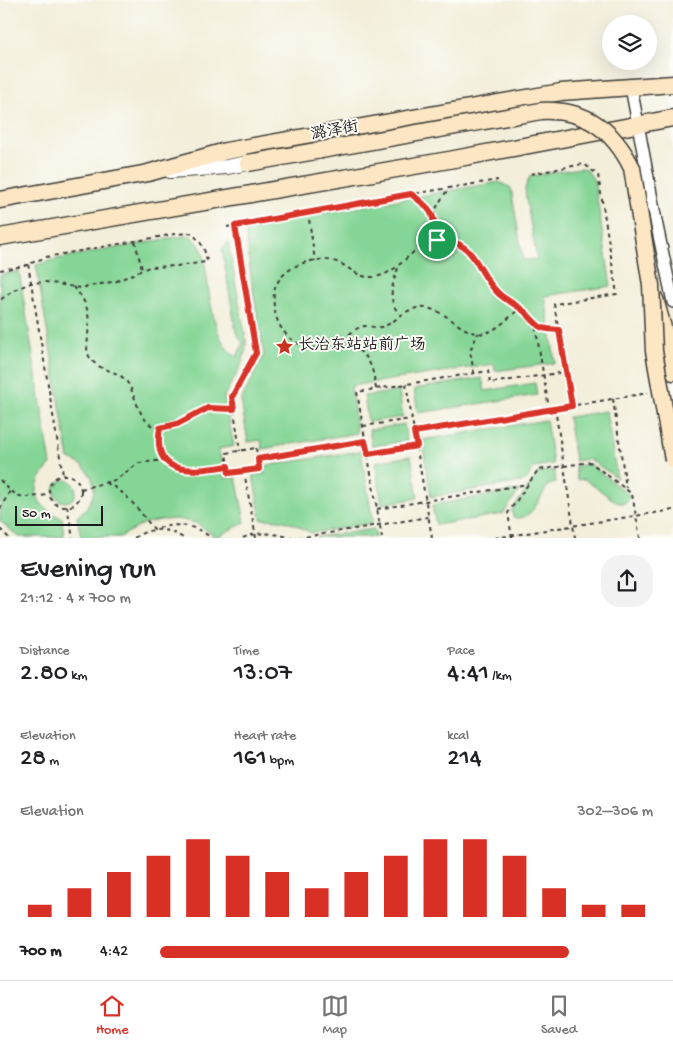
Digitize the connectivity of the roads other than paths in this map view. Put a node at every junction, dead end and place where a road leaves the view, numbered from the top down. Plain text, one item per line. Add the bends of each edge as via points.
1 (673, 84) edge
2 (631, 87) junction
3 (673, 118) edge
4 (638, 124) junction
5 (248, 163) joint
6 (148, 173) junction
7 (0, 200) edge
8 (0, 237) edge
9 (651, 285) junction
10 (673, 302) edge
11 (673, 372) edge
12 (673, 460) edge

1 - 2 main road, 潞泽街
2 - 4 street
2 - 6 main road, 潞泽街 via 560,92 226,151
3 - 4 main road
4 - 8 main road
4 - 10 street
5 - 6 street
5 - 9 main road, bridge via 540,110 578,115 613,138 632,168
6 - 7 main road, 潞泽街
9 - 11 main road, bridge
9 - 12 main road, bridge via 654,350

